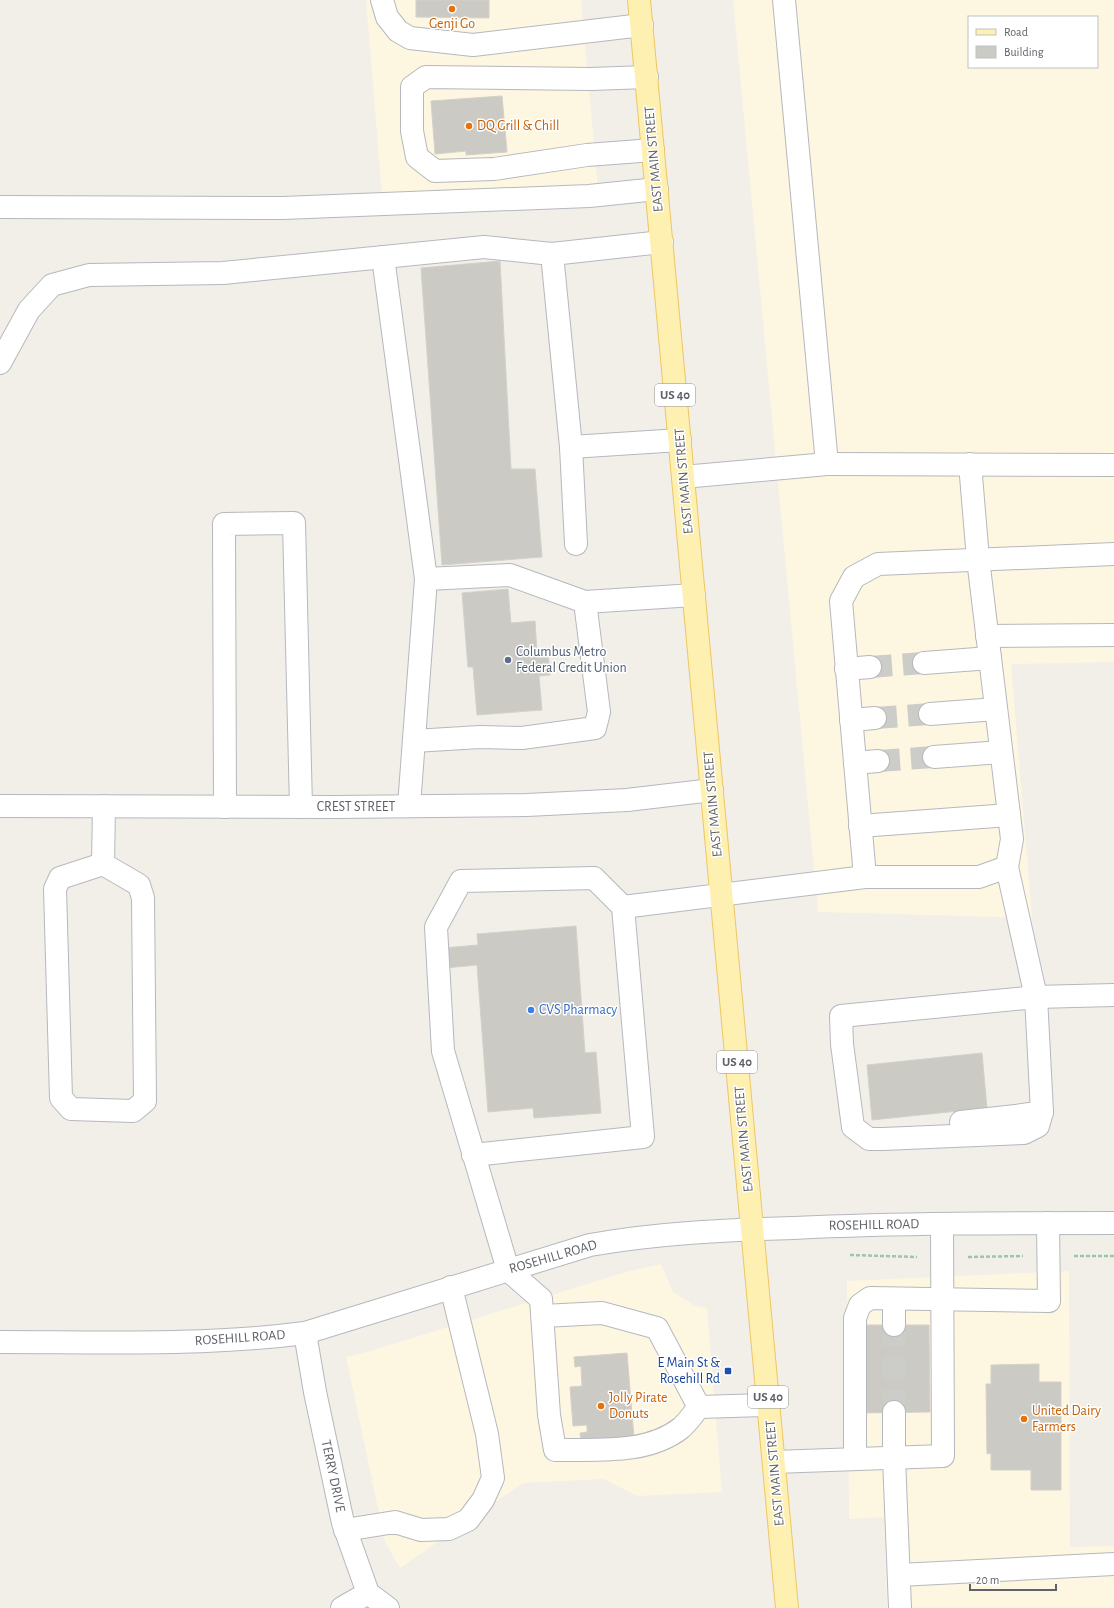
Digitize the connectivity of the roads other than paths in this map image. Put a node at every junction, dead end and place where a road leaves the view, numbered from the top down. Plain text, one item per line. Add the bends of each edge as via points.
1 (382, 0) edge
2 (640, 0) edge
3 (784, 0) edge
4 (642, 25) junction
5 (646, 77) junction
6 (653, 150) junction
7 (657, 189) junction
8 (0, 207) edge
9 (662, 242) junction
10 (552, 254) junction
11 (383, 257) junction
12 (0, 363) edge
13 (680, 440) junction
14 (571, 447) junction
15 (827, 464) junction
16 (970, 464) junction
17 (1114, 465) edge
18 (683, 477) junction
19 (576, 544) dead end
20 (1114, 554) edge
21 (978, 559) junction
22 (426, 579) junction
23 (694, 596) junction
24 (585, 602) junction
25 (1114, 635) edge
26 (987, 636) junction
27 (990, 658) junction
28 (924, 663) tunnel mouth
29 (870, 667) tunnel mouth
30 (846, 669) junction
31 (996, 709) junction
32 (930, 714) tunnel mouth
33 (874, 718) tunnel mouth
34 (851, 720) junction
35 (414, 741) junction
36 (1001, 752) junction
37 (934, 757) tunnel mouth
38 (878, 761) tunnel mouth
39 (855, 763) junction
40 (712, 790) junction
41 (0, 806) edge
42 (104, 806) junction
43 (409, 806) junction
44 (225, 807) junction
45 (301, 807) junction
46 (1009, 815) junction
47 (860, 826) junction
48 (103, 864) junction
49 (1007, 867) junction
50 (865, 877) junction
51 (722, 895) junction
52 (623, 907) junction
53 (1114, 995) edge
54 (1036, 997) junction
55 (473, 1155) junction
56 (1048, 1223) junction
57 (1114, 1223) edge
58 (942, 1224) junction
59 (752, 1229) junction
60 (508, 1270) junction
61 (451, 1287) junction
62 (894, 1299) junction
63 (942, 1299) junction
64 (543, 1316) junction
65 (894, 1325) tunnel mouth
66 (305, 1333) junction
67 (0, 1342) edge
68 (768, 1405) junction
69 (699, 1407) junction
70 (894, 1412) tunnel mouth
71 (894, 1458) junction
72 (855, 1459) junction
73 (774, 1462) junction
74 (345, 1530) junction
75 (1114, 1564) edge
76 (899, 1576) junction
77 (368, 1593) junction
78 (342, 1608) edge
79 (388, 1608) edge
80 (787, 1608) edge
81 (900, 1608) edge

1 - 4 street via 387,17 398,31 410,38 474,45
2 - 4 main road, EAST MAIN STREET / US 40
3 - 15 street
4 - 5 main road, EAST MAIN STREET / US 40
5 - 6 main road, EAST MAIN STREET / US 40
5 - 6 street via 591,80 426,77 412,87 412,131 417,157 436,171 494,168 587,155
6 - 7 main road, EAST MAIN STREET / US 40
7 - 8 street via 589,196 282,208
7 - 9 main road, EAST MAIN STREET / US 40
9 - 10 street
9 - 13 main road, EAST MAIN STREET / US 40
10 - 11 street via 484,247
10 - 14 street
11 - 12 street via 223,273 89,275 52,285 29,310
11 - 22 street
13 - 14 street
13 - 18 main road, EAST MAIN STREET / US 40
14 - 19 street
15 - 16 street
15 - 18 street
16 - 17 street
16 - 21 street
18 - 23 main road, EAST MAIN STREET / US 40
20 - 21 street
21 - 26 street
21 - 30 street via 878,564 854,577 841,601
22 - 24 street via 510,575
22 - 35 street
23 - 24 street
23 - 40 main road, EAST MAIN STREET / US 40
24 - 35 street via 599,712 595,728 522,738 480,737
25 - 26 street
26 - 27 street
27 - 28 street
27 - 31 street
29 - 30 street
30 - 34 street
31 - 32 street
31 - 36 street
33 - 34 street
34 - 39 street
35 - 43 street
36 - 37 street
36 - 46 street
38 - 39 street
39 - 47 street
40 - 43 street, CREST STREET via 627,800 527,805
40 - 51 main road, EAST MAIN STREET / US 40
41 - 42 street, CREST STREET
42 - 44 street, CREST STREET
42 - 48 street
43 - 45 street, CREST STREET
44 - 45 street, CREST STREET
44 - 45 street via 224,524 294,523
46 - 47 street
46 - 49 street via 1012,839
47 - 50 street
48 - 48 street via 60,878 55,889 61,1098 71,1109 133,1111 145,1101 143,898 139,885
49 - 50 street via 979,877
49 - 54 street
50 - 51 street
51 - 52 street
51 - 59 main road, EAST MAIN STREET / US 40
52 - 55 street via 643,1137
52 - 55 street via 594,878 461,881 436,927 443,1051
53 - 54 street
54 - 54 street via 841,1016 842,1044 853,1127 869,1139 883,1139 1024,1133 1038,1126 1042,1112
55 - 60 street
56 - 57 street, ROSEHILL ROAD
56 - 58 street, ROSEHILL ROAD
56 - 63 street via 1049,1301
58 - 59 street, ROSEHILL ROAD
58 - 63 street
59 - 60 street, ROSEHILL ROAD via 631,1238 590,1245
59 - 68 main road, EAST MAIN STREET / US 40
60 - 61 street, ROSEHILL ROAD
60 - 64 street via 541,1299
61 - 66 street, ROSEHILL ROAD
61 - 74 street via 487,1434 493,1478 483,1500 468,1520 449,1529 421,1530 395,1522
62 - 63 street
62 - 65 street
62 - 72 street via 870,1298 860,1305 855,1318
63 - 71 street via 943,1456
64 - 69 street via 602,1313 657,1328
64 - 69 street via 549,1415 555,1450 633,1448 660,1439 680,1428
66 - 67 street, ROSEHILL ROAD via 202,1341
66 - 74 street, TERRY DRIVE
68 - 69 street
68 - 73 main road, EAST MAIN STREET / US 40
70 - 71 street
71 - 72 street
71 - 76 street
72 - 73 street
73 - 80 main road, EAST MAIN STREET / US 40
74 - 77 street, TERRY DRIVE
75 - 76 street
76 - 81 street
77 - 78 street
77 - 79 street

